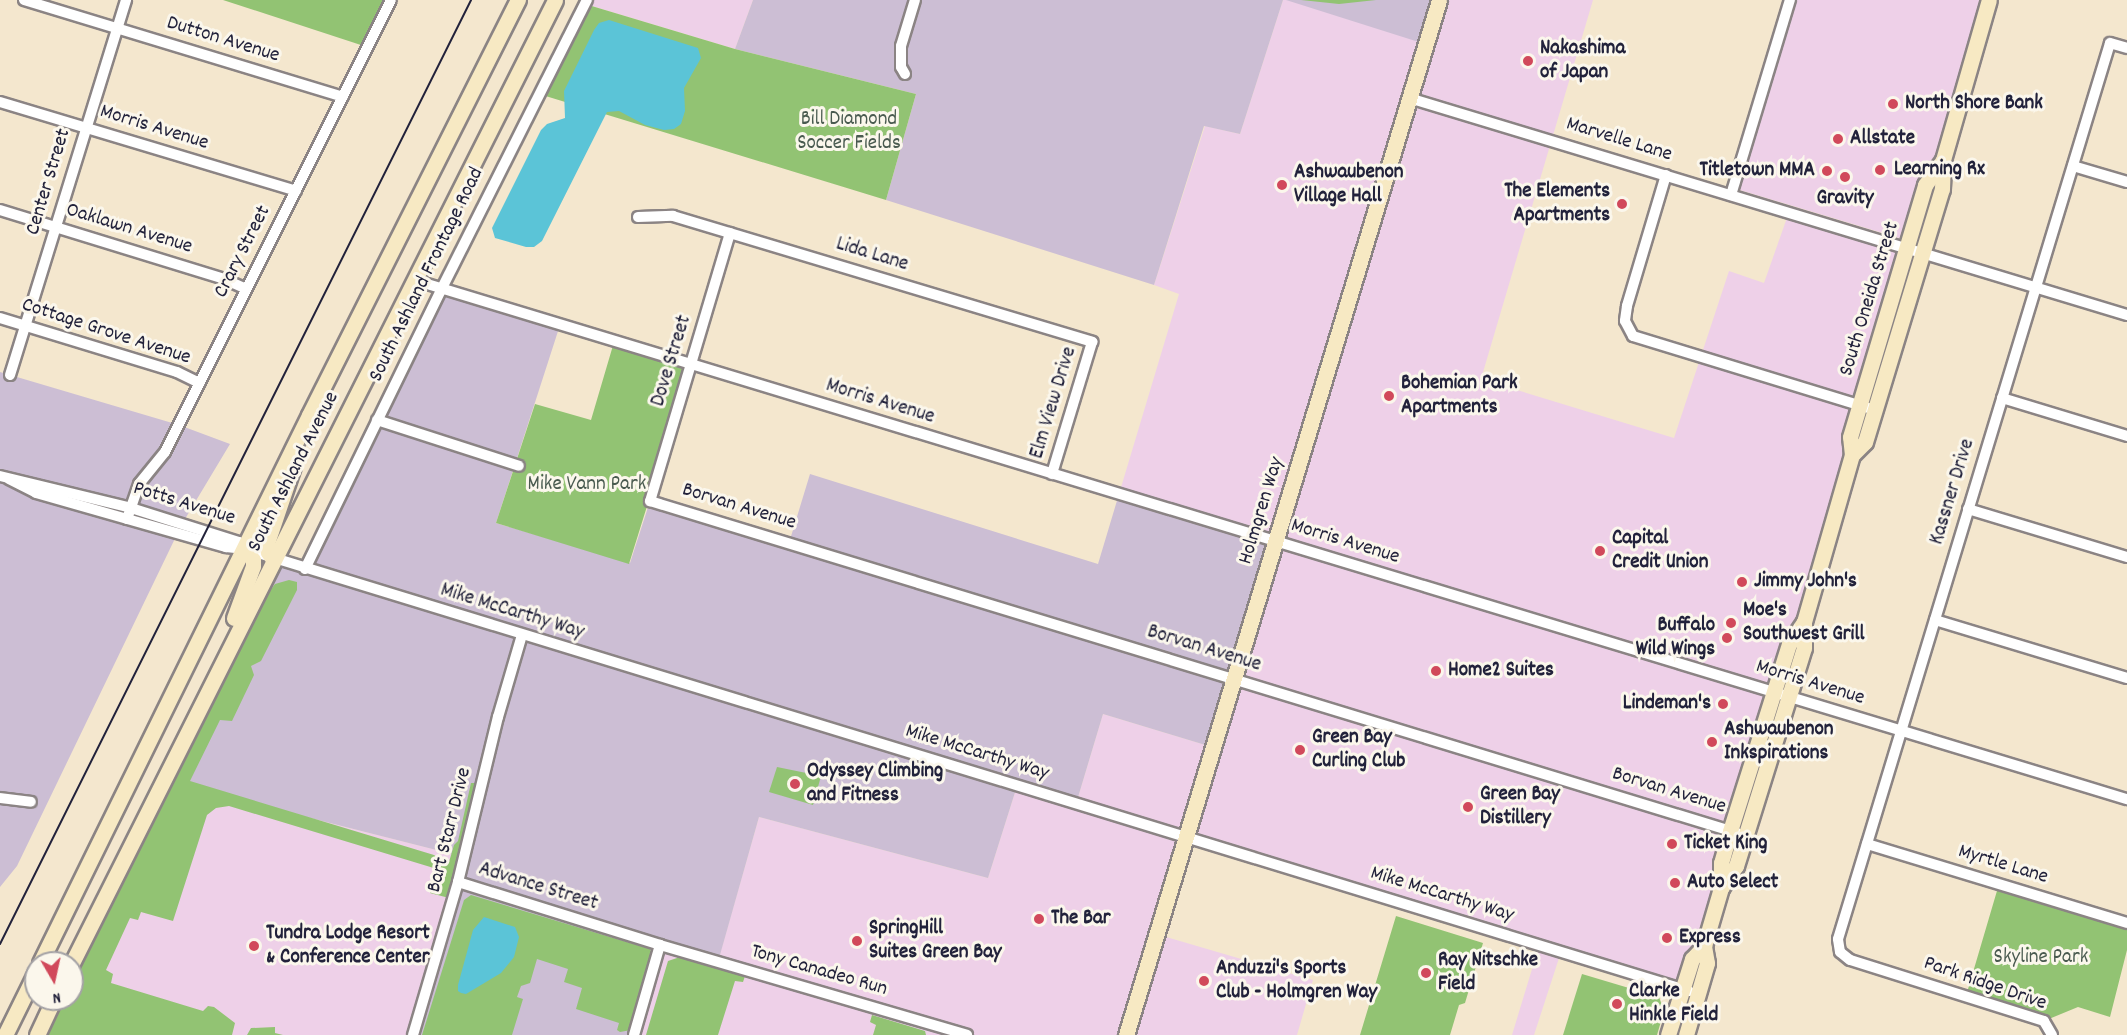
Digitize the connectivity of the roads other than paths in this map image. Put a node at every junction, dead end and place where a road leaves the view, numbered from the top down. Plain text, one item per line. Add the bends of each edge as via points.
1 (24, 0) edge
2 (126, 0) edge
3 (391, 0) edge
4 (518, 0) edge
5 (555, 0) edge
6 (587, 0) edge
7 (915, 0) edge
8 (1439, 0) edge
9 (1790, 0) edge
10 (1989, 0) edge
11 (116, 28) junction
12 (2127, 48) edge
13 (905, 74) dead end
14 (343, 97) junction
15 (1409, 98) junction
16 (0, 102) edge
17 (86, 128) junction
18 (1943, 160) junction
19 (2073, 166) junction
20 (1666, 175) junction
21 (2127, 182) edge
22 (296, 191) junction
23 (1731, 195) junction
24 (0, 210) edge
25 (638, 217) dead end
26 (56, 227) junction
27 (730, 233) junction
28 (1907, 248) junction
29 (1922, 253) junction
30 (414, 280) junction
31 (2036, 287) junction
32 (246, 289) junction
33 (441, 290) junction
34 (2127, 315) edge
35 (0, 318) edge
36 (26, 326) junction
37 (1092, 342) joint
38 (691, 365) junction
39 (10, 375) dead end
40 (200, 383) junction
41 (2002, 398) junction
42 (1860, 405) junction
43 (1875, 410) junction
44 (309, 415) junction
45 (377, 420) junction
46 (2127, 436) edge
47 (1852, 455) junction
48 (519, 466) dead end
49 (1052, 474) junction
50 (5, 478) edge
51 (650, 501) joint
52 (131, 508) junction
53 (1968, 509) junction
54 (128, 519) junction
55 (1275, 541) junction
56 (245, 549) junction
57 (2127, 557) edge
58 (273, 559) junction
59 (305, 569) junction
60 (1935, 620) junction
61 (1804, 622) junction
62 (522, 635) junction
63 (213, 678) junction
64 (1233, 678) junction
65 (2127, 678) edge
66 (1773, 692) junction
67 (1789, 697) junction
68 (1901, 731) junction
69 (0, 798) edge
70 (2127, 799) edge
71 (31, 802) dead end
72 (1730, 831) junction
73 (1746, 836) junction
74 (1185, 837) junction
75 (1867, 844) junction
76 (458, 882) junction
77 (1721, 888) junction
78 (2127, 923) edge
79 (660, 945) junction
80 (1704, 946) junction
81 (46, 951) edge
82 (78, 951) edge
83 (1840, 952) joint
84 (1683, 989) junction
85 (1698, 994) junction
86 (24, 996) edge
87 (24, 1008) edge
88 (48, 1011) edge
89 (2051, 1031) edge
90 (1690, 1034) edge
91 (5, 1035) edge
92 (15, 1035) edge
93 (37, 1035) edge
94 (413, 1035) edge
95 (634, 1035) edge
96 (967, 1035) edge
97 (1126, 1035) edge
98 (1668, 1035) edge

1 - 11 street, Dutton Avenue
2 - 11 street, Center Street
3 - 14 street, Crary Street
4 - 44 street, South Ashland Avenue
5 - 30 street, South Ashland Avenue
6 - 33 street, South Ashland Frontage Road
7 - 13 street via 901,46
8 - 15 street, Holmgren Way
9 - 23 street
10 - 18 street, South Oneida Street
11 - 14 street, Dutton Avenue
11 - 17 street, Center Street
12 - 19 street, Kassner Drive via 2110,43
14 - 22 street, Crary Street
15 - 20 street, Marvelle Lane
15 - 55 street, Holmgren Way
16 - 17 street, Morris Avenue
17 - 22 street, Morris Avenue
17 - 26 street, Center Street
18 - 28 street, South Oneida Street via 1926,185
18 - 29 street, South Oneida Street via 1942,189
19 - 21 street
19 - 31 street, Kassner Drive
20 - 23 street, Marvelle Lane
20 - 42 street via 1627,306 1624,321 1633,336
22 - 32 street, Crary Street
23 - 28 street, Marvelle Lane
24 - 26 street, Oaklawn Avenue
25 - 27 street, Lida Lane via 673,216
26 - 32 street, Oaklawn Avenue
26 - 36 street, Center Street
27 - 37 street, Lida Lane
27 - 38 street, Dove Street
28 - 29 street, Marvelle Lane
28 - 42 street, South Oneida Street
29 - 31 street, Marvelle Lane
29 - 43 street, South Oneida Street
30 - 33 street, Morris Avenue
30 - 58 street, South Ashland Avenue
31 - 34 street, Marvelle Lane
31 - 41 street, Kassner Drive
32 - 40 street, Crary Street
33 - 38 street, Morris Avenue
33 - 45 street, South Ashland Frontage Road
35 - 36 street, Cottage Grove Avenue
36 - 39 street, Center Street
36 - 40 street, Cottage Grove Avenue via 177,372
37 - 49 street, Elm View Drive
38 - 49 street, Morris Avenue
38 - 51 street, Dove Street
40 - 52 street, Crary Street via 165,452 139,484
41 - 46 street
41 - 53 street, Kassner Drive
42 - 43 street
42 - 47 street, South Oneida Street via 1850,437
43 - 47 street, South Oneida Street via 1865,442
44 - 56 street, South Ashland Avenue
44 - 58 street via 267,543
45 - 48 street
45 - 59 street, South Ashland Frontage Road
47 - 61 street, South Oneida Street
49 - 55 street, Morris Avenue
50 - 52 street, Potts Avenue
50 - 54 street, Potts Avenue via 36,493
51 - 64 street, Borvan Avenue
52 - 54 street, Crary Street
52 - 56 street, Potts Avenue via 238,542
53 - 57 street
53 - 60 street, Kassner Drive
54 - 56 street, Potts Avenue
55 - 64 street, Holmgren Way
55 - 66 street, Morris Avenue
56 - 58 street, Mike McCarthy Way
56 - 63 street via 253,566
56 - 81 street, South Ashland Avenue
58 - 59 street, Mike McCarthy Way
58 - 63 street, South Ashland Avenue
59 - 62 street, Mike McCarthy Way
60 - 65 street
60 - 68 street, Kassner Drive
61 - 66 street, South Oneida Street via 1789,644
61 - 67 street, South Oneida Street via 1804,648
62 - 74 street, Mike McCarthy Way
62 - 76 street, Bart Starr Drive
63 - 82 street, South Ashland Avenue
64 - 72 street, Borvan Avenue
64 - 74 street, Holmgren Way
66 - 67 street, Morris Avenue
66 - 72 street, South Oneida Street
67 - 68 street, Morris Avenue
67 - 73 street, South Oneida Street
68 - 70 street, Morris Avenue
68 - 75 street, Kassner Drive
69 - 71 street
72 - 73 street, Borvan Avenue
72 - 77 street, South Oneida Street via 1721,863
73 - 77 street, South Oneida Street via 1736,867
74 - 84 street, Mike McCarthy Way
74 - 97 street, Holmgren Way
75 - 78 street, Myrtle Lane
75 - 83 street, Kassner Drive via 1838,939
76 - 79 street, Advance Street
76 - 94 street, Bart Starr Drive
77 - 80 street, South Oneida Street
79 - 95 street
79 - 96 street, Tony Canadeo Run
80 - 84 street, South Oneida Street via 1692,959
80 - 85 street, South Oneida Street via 1707,963
83 - 89 street, Park Ridge Drive via 1850,960 2044,1021
84 - 85 street, Mike McCarthy Way
84 - 98 street, South Oneida Street
85 - 90 street, South Oneida Street
86 - 91 street
87 - 92 street
88 - 93 street

